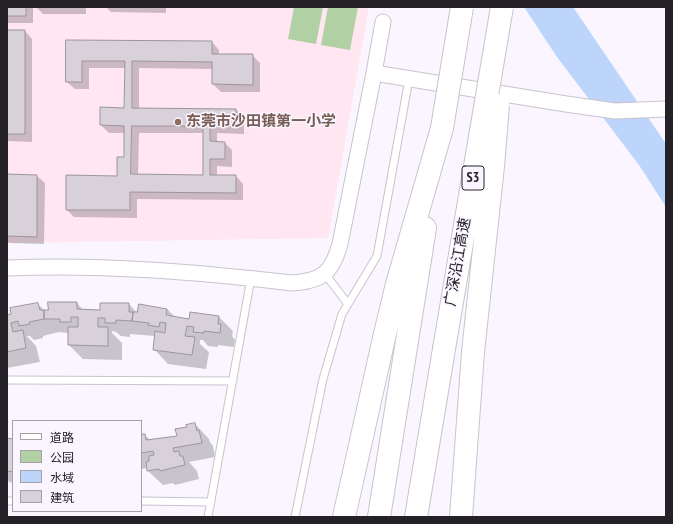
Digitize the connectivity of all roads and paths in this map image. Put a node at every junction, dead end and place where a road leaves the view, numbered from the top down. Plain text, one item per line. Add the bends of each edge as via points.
1 (462, 7) edge
2 (502, 7) edge
3 (383, 22) dead end
4 (374, 73) junction
5 (409, 78) junction
6 (665, 109) edge
7 (442, 128) junction
8 (7, 268) edge
9 (325, 274) junction
10 (251, 278) junction
11 (348, 304) junction
12 (7, 380) edge
13 (233, 381) junction
14 (142, 501) edge
15 (210, 502) junction
16 (208, 517) edge
17 (295, 517) edge
18 (344, 517) edge
19 (379, 517) edge
20 (416, 517) edge
21 (462, 517) edge

1 - 7 highway, bridge
2 - 20 highway, 广深沿江高速 / S3, bridge
2 - 21 highway, bridge via 496,138 473,352
3 - 4 street
4 - 5 street
4 - 9 street via 336,261
5 - 6 street via 615,111
5 - 11 lane via 378,256
7 - 18 highway via 397,284
7 - 19 highway
8 - 10 street via 105,267
9 - 10 street via 309,282 292,283
9 - 11 lane
10 - 13 lane
11 - 17 lane via 342,314 323,379
12 - 13 lane
13 - 15 lane
14 - 15 lane
15 - 16 lane

